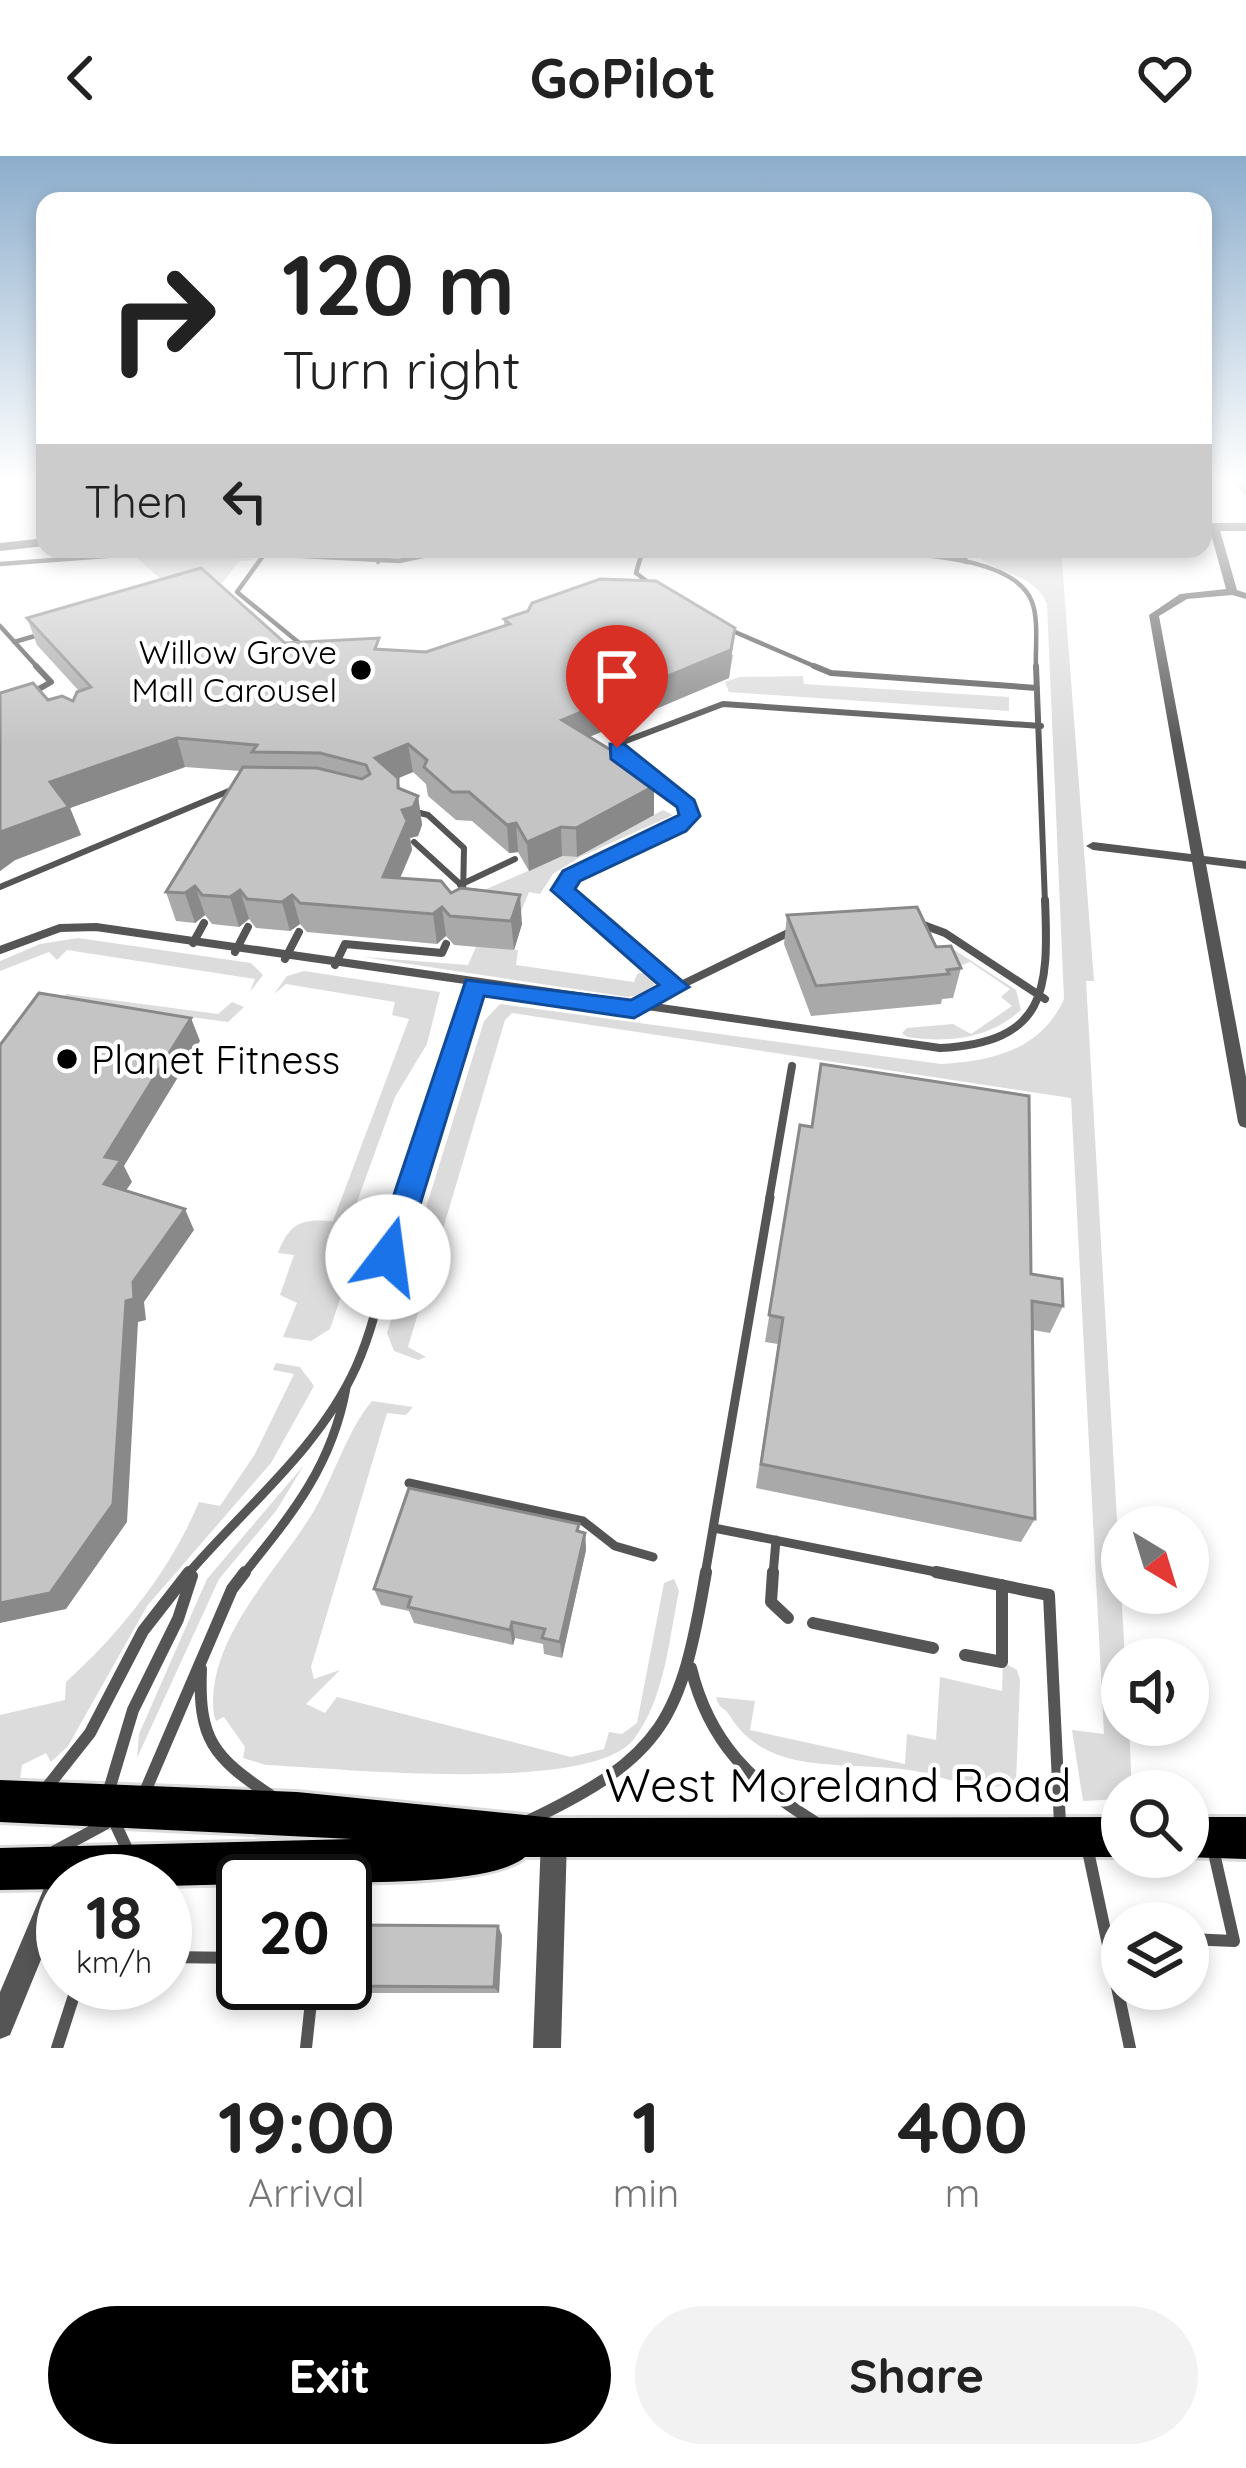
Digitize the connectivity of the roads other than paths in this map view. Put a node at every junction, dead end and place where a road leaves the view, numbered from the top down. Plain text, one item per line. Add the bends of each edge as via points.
1 (253, 569) edge
2 (637, 569) edge
3 (988, 569) edge
4 (644, 581) junction
5 (628, 586) edge
6 (1239, 594) edge
7 (670, 596) edge
8 (716, 622) edge
9 (0, 626) edge
10 (51, 632) edge
11 (14, 642) junction
12 (312, 649) edge
13 (1037, 688) junction
14 (23, 696) edge
15 (1041, 726) junction
16 (247, 786) edge
17 (408, 812) edge
18 (414, 842) dead end
19 (1093, 846) dead end
20 (515, 859) dead end
21 (1196, 859) junction
22 (1246, 865) edge
23 (460, 884) junction
24 (0, 886) edge
25 (457, 914) edge
26 (204, 923) dead end
27 (899, 924) edge
28 (248, 927) dead end
29 (800, 931) edge
30 (299, 932) dead end
31 (194, 943) junction
32 (446, 944) dead end
33 (0, 950) edge
34 (235, 952) junction
35 (285, 958) junction
36 (335, 965) junction
37 (475, 986) junction
38 (677, 987) junction
39 (1045, 999) junction
40 (634, 1009) junction
41 (792, 1066) dead end
42 (1246, 1122) edge
43 (346, 1386) junction
44 (409, 1483) edge
45 (714, 1528) junction
46 (776, 1540) junction
47 (653, 1557) dead end
48 (194, 1568) junction
49 (1002, 1585) junction
50 (788, 1618) dead end
51 (813, 1623) dead end
52 (933, 1648) dead end
53 (965, 1655) dead end
54 (202, 1660) junction
55 (690, 1664) junction
56 (15, 1801) edge
57 (120, 1809) junction
58 (297, 1813) junction
59 (500, 1834) junction
60 (842, 1838) junction
61 (1089, 1838) edge
62 (1215, 1838) edge
63 (554, 1839) junction
64 (132, 1854) edge
65 (372, 1865) edge
66 (30, 1868) edge
67 (1101, 1907) edge
68 (1209, 1940) edge
69 (70, 2010) edge
70 (310, 2010) edge
71 (1122, 2010) edge
72 (0, 2025) edge
73 (58, 2048) edge
74 (306, 2048) edge
75 (547, 2048) edge
76 (1130, 2048) edge

1 - 12 lane via 237,592
2 - 4 lane
3 - 13 lane via 1029,593
4 - 5 lane
4 - 7 lane
6 - 21 street via 1184,596 1154,614
8 - 13 lane via 831,673
9 - 11 lane
10 - 11 lane
11 - 14 lane via 52,685
13 - 15 lane
15 - 38 lane via 723,704 620,744 618,754 687,805 690,816 571,876 562,890
15 - 39 lane
16 - 24 lane
17 - 23 lane via 428,815 464,848
18 - 23 lane
19 - 21 street
20 - 23 lane
21 - 22 street
21 - 42 street
23 - 25 lane
26 - 31 lane
27 - 39 lane via 945,933
28 - 34 lane
29 - 38 lane
30 - 35 lane
31 - 33 lane via 60,928
31 - 34 lane
32 - 36 lane via 442,953 347,940
34 - 35 lane
35 - 36 lane
36 - 37 lane
37 - 40 lane
37 - 43 lane
38 - 40 lane
39 - 40 lane via 1004,1036 954,1049
41 - 45 lane
43 - 48 lane via 255,1508
43 - 54 lane via 337,1438 296,1510 232,1589
44 - 47 lane via 583,1521 615,1546
45 - 46 lane
45 - 55 lane
46 - 49 lane
46 - 50 lane via 771,1602
48 - 56 lane via 143,1631 81,1748
48 - 57 lane via 133,1710
49 - 53 lane via 1002,1662
49 - 61 lane via 1049,1595
51 - 52 lane
54 - 57 lane
54 - 58 lane via 202,1731 215,1760
55 - 59 lane via 667,1724 645,1754 602,1785
55 - 60 lane via 699,1712 722,1748 764,1791
56 - 57 main road, West Moreland Road
57 - 58 main road, West Moreland Road
57 - 64 lane
57 - 66 lane
58 - 59 main road, West Moreland Road
59 - 63 main road, West Moreland Road
60 - 61 main road, West Moreland Road
60 - 63 main road, West Moreland Road
61 - 67 lane
62 - 68 lane via 1234,1941
63 - 65 main road, West Moreland Road
63 - 75 street
66 - 72 street
69 - 73 lane
70 - 74 lane
71 - 76 lane

